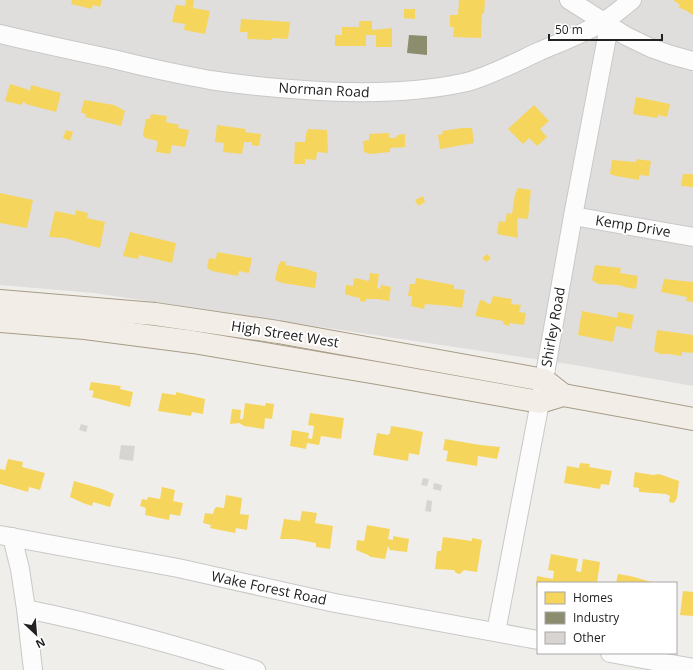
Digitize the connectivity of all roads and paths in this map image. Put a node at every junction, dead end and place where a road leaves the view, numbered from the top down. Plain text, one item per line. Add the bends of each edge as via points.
1 (569, 0) edge
2 (632, 0) edge
3 (604, 21) junction
4 (0, 34) edge
5 (693, 61) edge
6 (573, 216) junction
7 (693, 236) edge
8 (0, 301) edge
9 (0, 321) edge
10 (544, 380) junction
11 (563, 396) junction
12 (540, 402) junction
13 (693, 419) edge
14 (6, 536) edge
15 (26, 609) junction
16 (496, 632) junction
17 (537, 640) edge
18 (616, 654) edge
19 (693, 668) edge
20 (33, 670) edge
21 (256, 670) edge

1 - 3 street
2 - 3 street, Norman Road
3 - 4 street, Norman Road via 496,72 468,81 403,92 361,93 265,87 211,80
3 - 5 street via 626,36 651,48
3 - 6 street, Shirley Road via 607,37
6 - 7 street, Kemp Drive
6 - 10 street, Shirley Road
8 - 10 main road, High Street West via 170,316 278,332
9 - 12 main road, High Street West via 85,328 193,342
10 - 11 main road, High Street West
10 - 12 street, Shirley Road
11 - 12 main road, High Street West
11 - 13 main road, High Street West
12 - 16 street, Shirley Road
14 - 15 street via 20,569
14 - 16 street, Wake Forest Road via 178,568 335,603
15 - 20 street
15 - 21 street via 134,634
16 - 17 street, Wake Forest Road
18 - 19 street

